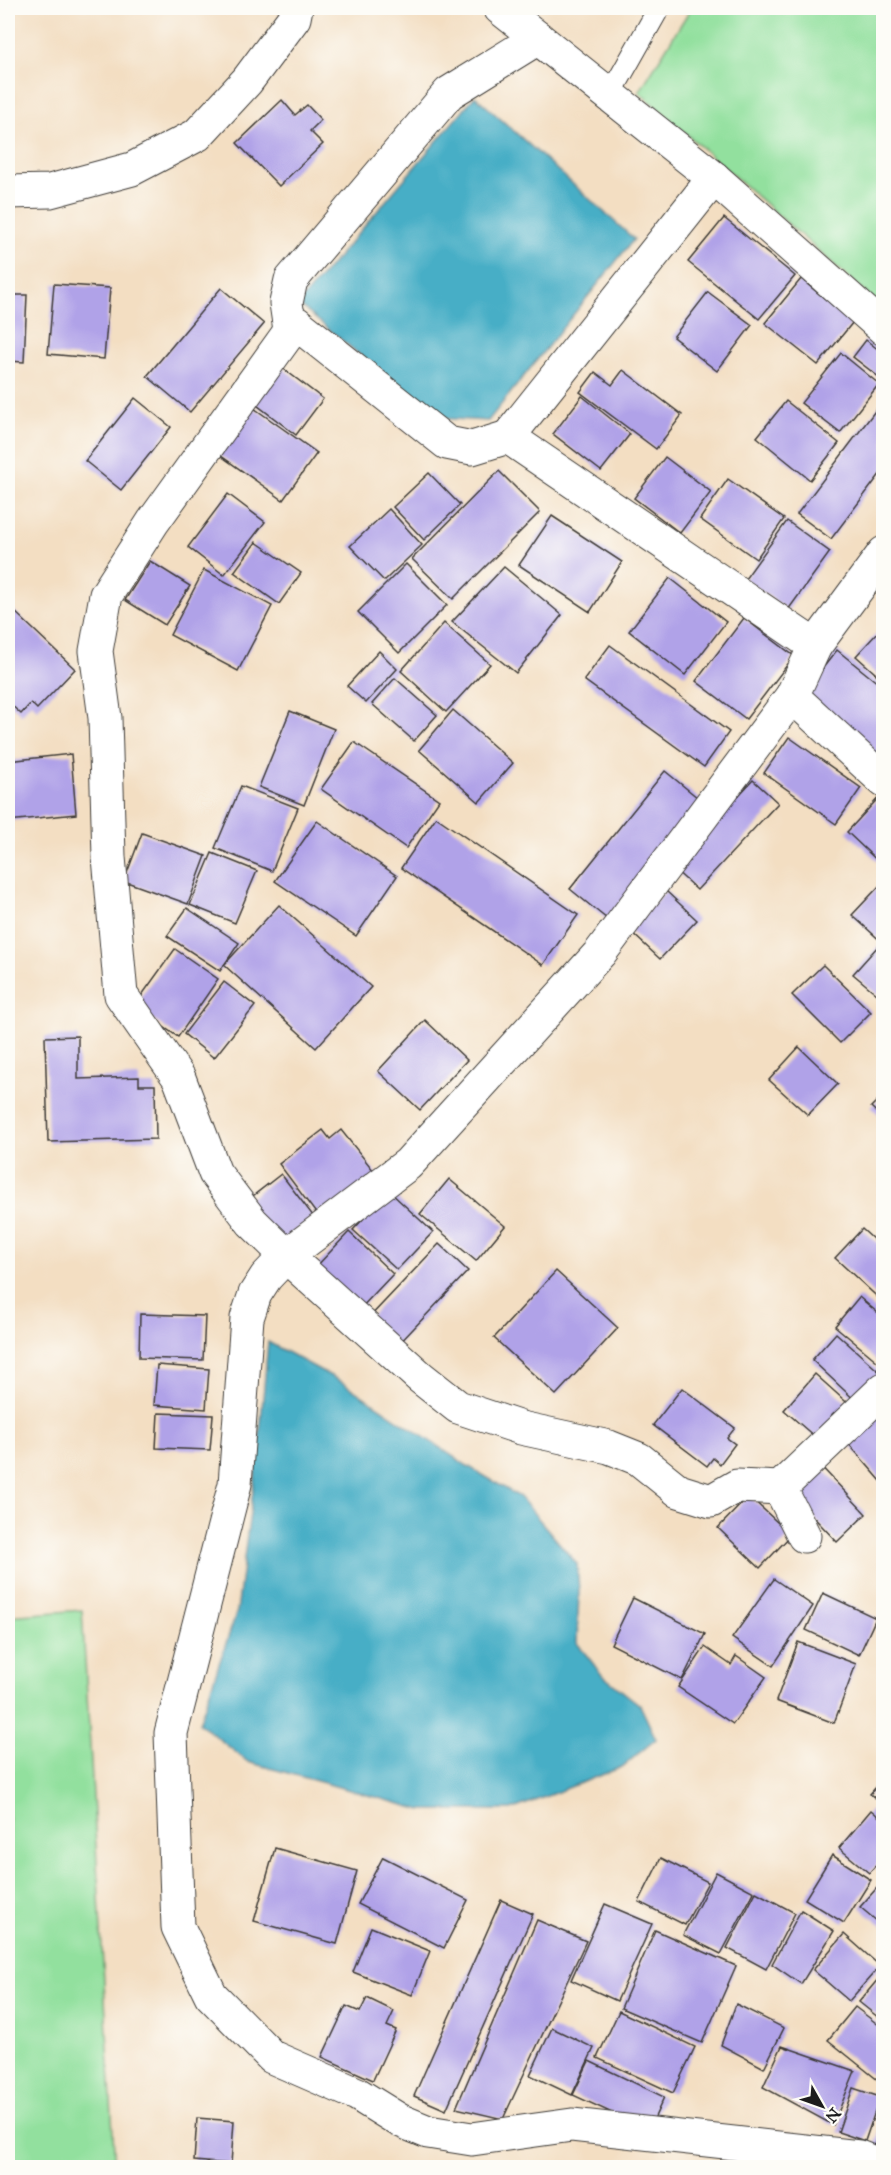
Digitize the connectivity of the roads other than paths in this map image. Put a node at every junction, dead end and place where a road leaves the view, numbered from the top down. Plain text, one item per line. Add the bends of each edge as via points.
1 (500, 8) edge
2 (659, 8) edge
3 (302, 11) edge
4 (538, 38) junction
5 (610, 95) junction
6 (714, 178) junction
7 (8, 192) edge
8 (884, 329) edge
9 (290, 330) junction
10 (508, 438) junction
11 (884, 553) edge
12 (814, 646) junction
13 (792, 696) junction
14 (884, 781) edge
15 (286, 1256) junction
16 (884, 1389) edge
17 (780, 1488) junction
18 (804, 1536) dead end
19 (884, 2168) edge

1 - 4 street
2 - 5 lane
3 - 7 street via 248,81 197,135 132,169 50,191
4 - 5 street
4 - 9 street via 449,93 291,280 286,303
5 - 6 street
6 - 8 street
6 - 10 street
9 - 10 street via 296,323 447,443 472,448
9 - 15 street via 153,522 106,595 90,656 105,718 109,857 121,995 179,1078 215,1173 252,1222
10 - 12 street
11 - 12 street
12 - 13 street
13 - 14 street
13 - 15 street via 600,952 483,1082 408,1164
15 - 17 street via 458,1407 521,1428 609,1447 639,1459 679,1491 711,1501 737,1486
15 - 19 street via 255,1294 247,1318 235,1484 171,1733 178,1927 211,1995 272,2057 357,2094 399,2120 428,2132 472,2139 572,2125 859,2157
16 - 17 street
17 - 18 street

